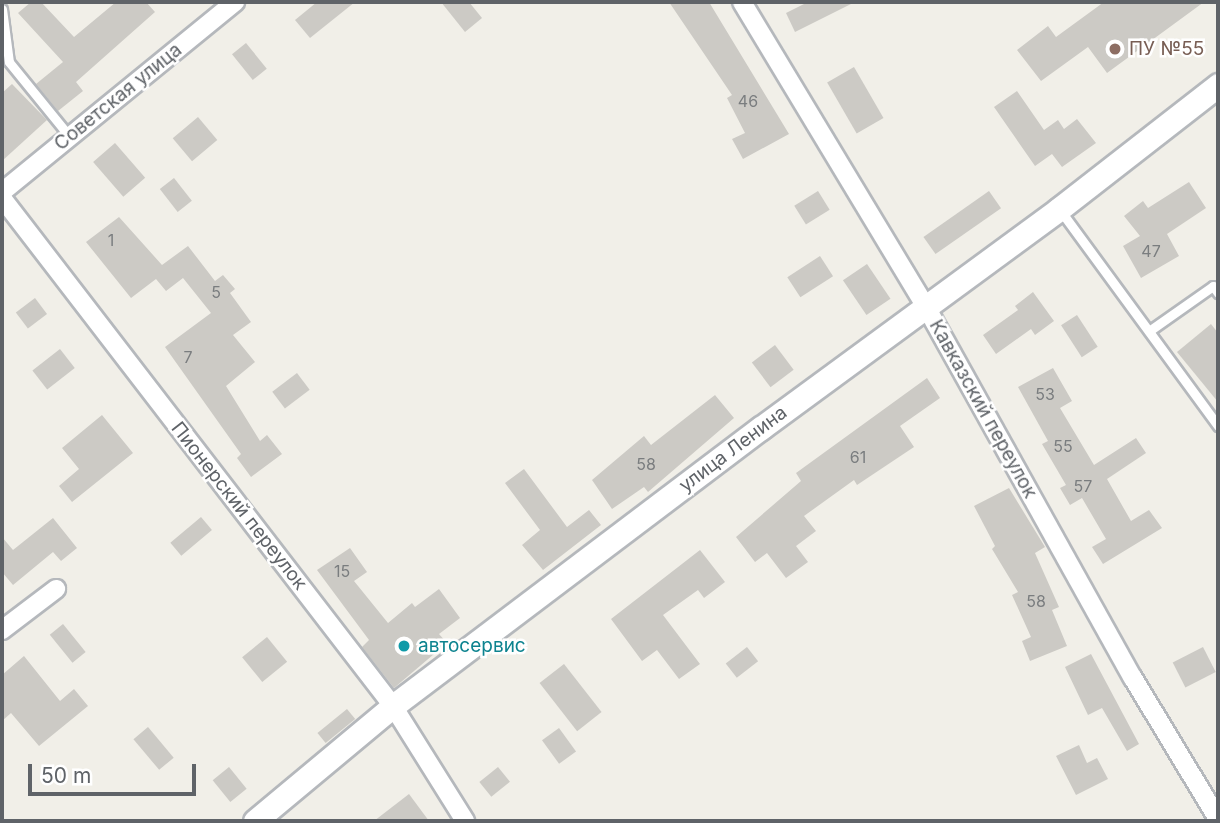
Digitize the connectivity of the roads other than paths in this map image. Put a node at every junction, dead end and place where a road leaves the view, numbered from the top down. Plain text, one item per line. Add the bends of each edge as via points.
1 (235, 2) edge
2 (742, 2) edge
3 (2, 9) edge
4 (6, 65) edge
5 (1218, 85) edge
6 (70, 137) junction
7 (2, 192) edge
8 (2, 198) edge
9 (1059, 209) junction
10 (1218, 293) edge
11 (925, 306) junction
12 (1149, 331) junction
13 (1218, 426) edge
14 (56, 589) dead end
15 (2, 630) edge
16 (393, 706) junction
17 (1218, 819) edge
18 (255, 821) edge
19 (465, 821) edge

1 - 6 street, Советская улица
2 - 11 street, Кавказский переулок
3 - 4 lane
4 - 6 lane
5 - 9 street, улица Ленина
6 - 7 street, Советская улица
8 - 16 street, Пионерский переулок
9 - 11 street, улица Ленина
9 - 12 lane
10 - 12 lane via 1213,286
11 - 16 street, улица Ленина
11 - 17 street, Кавказский переулок via 1126,666
12 - 13 lane
14 - 15 street
16 - 18 street, улица Ленина
16 - 19 street, Пионерский переулок

